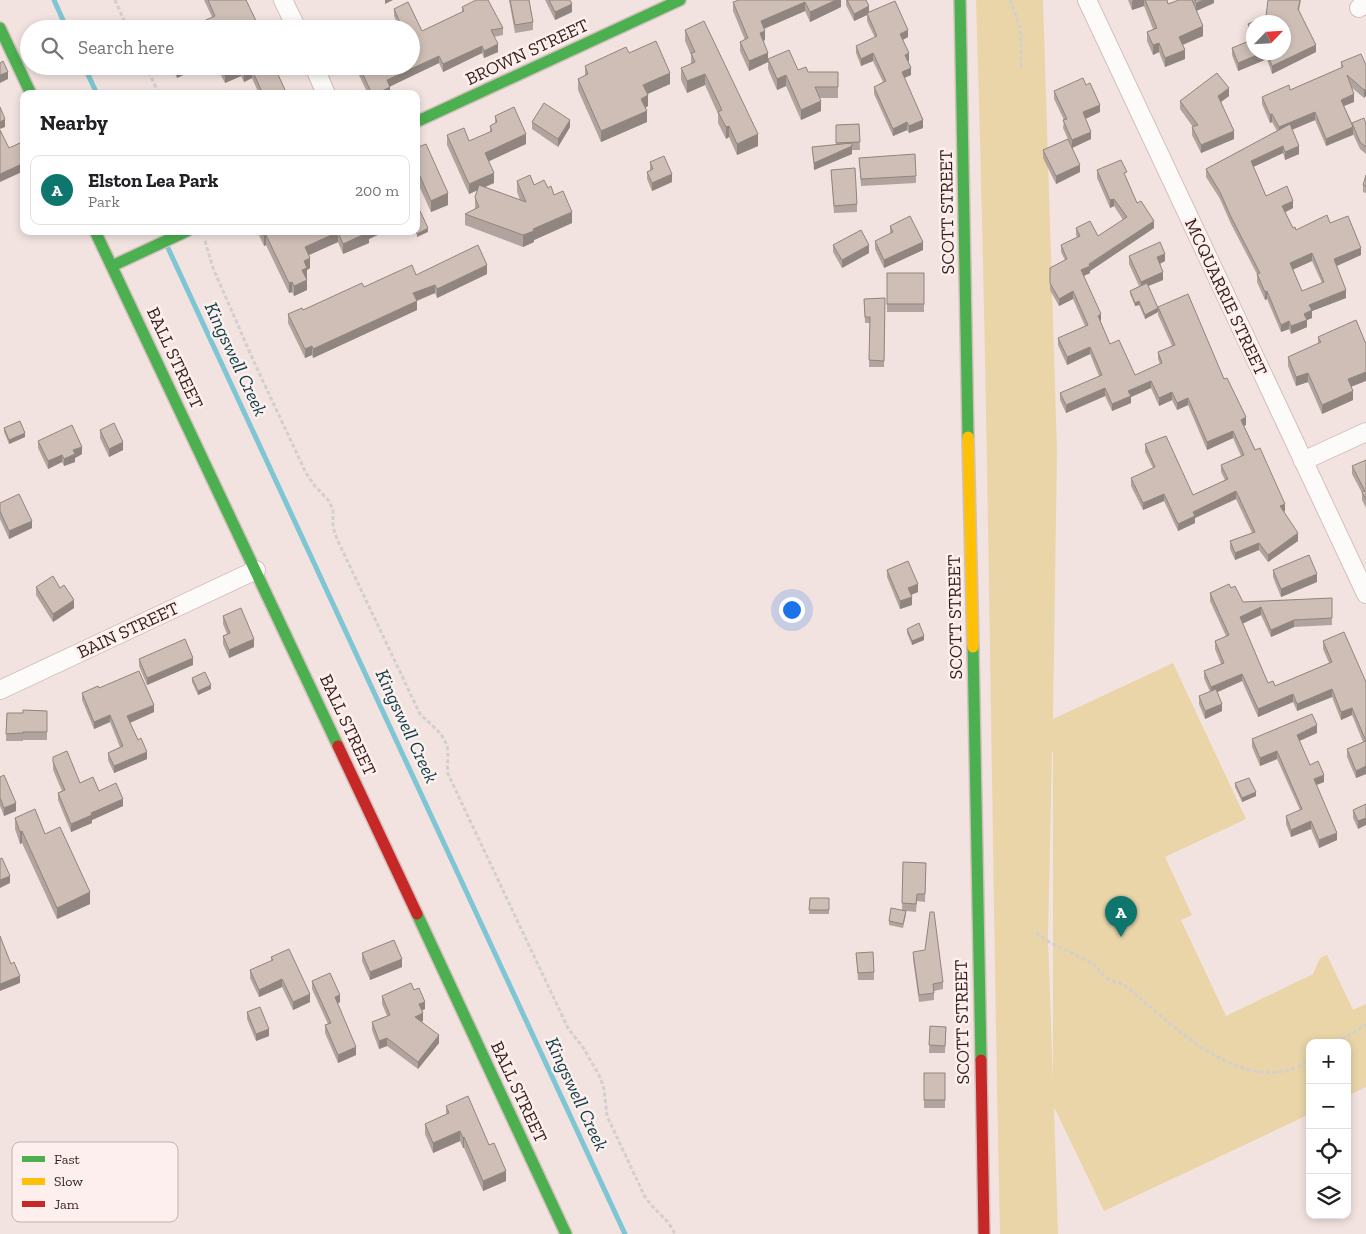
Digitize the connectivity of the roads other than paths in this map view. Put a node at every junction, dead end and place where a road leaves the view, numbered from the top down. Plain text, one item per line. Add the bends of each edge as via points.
1 (284, 0) edge
2 (680, 0) edge
3 (960, 0) edge
4 (1087, 0) edge
5 (292, 20) edge
6 (0, 28) edge
7 (20, 71) edge
8 (22, 75) edge
9 (318, 75) edge
10 (29, 90) edge
11 (324, 90) edge
12 (420, 120) edge
13 (97, 235) edge
14 (179, 235) edge
15 (112, 266) junction
16 (1366, 432) edge
17 (1303, 461) junction
18 (256, 570) junction
19 (1366, 594) edge
20 (0, 690) edge
21 (566, 1234) edge
22 (984, 1234) edge

1 - 5 street
2 - 12 street, BROWN STREET
3 - 22 street, SCOTT STREET
4 - 17 street, MCQUARRIE STREET
6 - 7 street
8 - 10 street
9 - 11 street
13 - 15 street, BALL STREET
14 - 15 street
15 - 18 street, BALL STREET
16 - 17 street
17 - 19 street, MCQUARRIE STREET
18 - 20 street, BAIN STREET
18 - 21 street, BALL STREET

